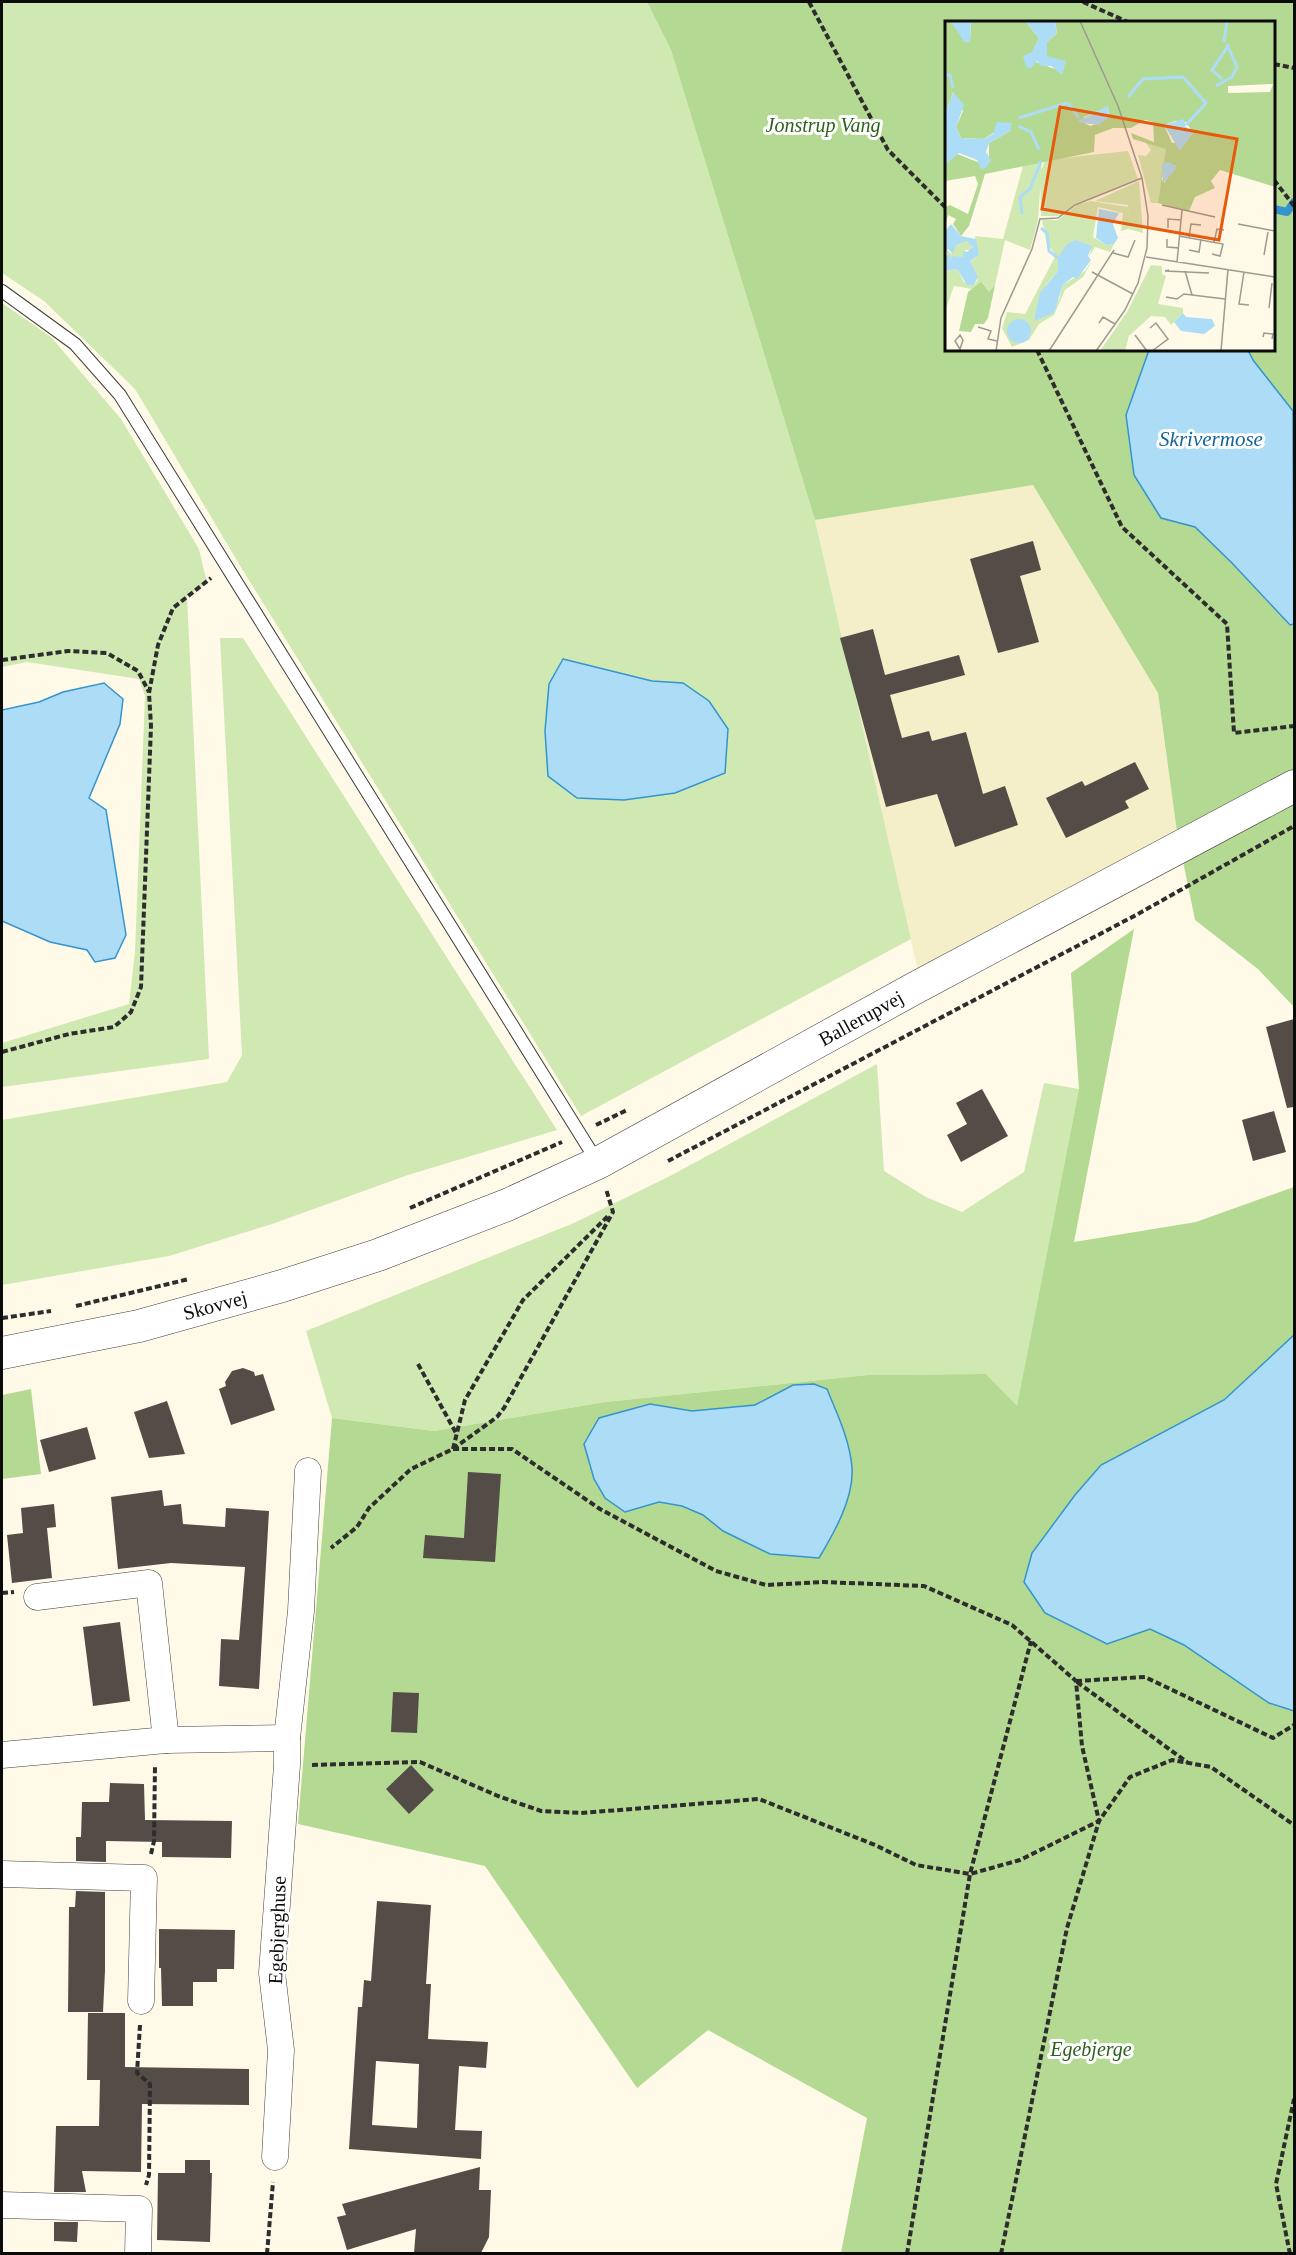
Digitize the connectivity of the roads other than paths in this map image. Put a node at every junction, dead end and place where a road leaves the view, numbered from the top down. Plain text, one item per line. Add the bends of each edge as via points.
1 (2, 291) edge
2 (1294, 786) edge
3 (603, 1178) junction
4 (422, 1238) joint
5 (2, 1353) edge
6 (308, 1471) dead end
7 (37, 1597) dead end
8 (287, 1738) junction
9 (166, 1740) junction
10 (2, 1755) edge
11 (2, 1874) edge
12 (141, 2001) road end
13 (275, 2157) road end
14 (2, 2205) edge
15 (138, 2253) edge

1 - 3 lane via 75,344 120,395
2 - 3 street, Ballerupvej via 917,987
3 - 4 street, Ballerupvej via 507,1205
4 - 5 street, Skovvej via 282,1286 150,1323
6 - 8 street, Egebjerghuse via 301,1611
7 - 9 street via 149,1583
8 - 9 street
8 - 13 street, Egebjerghuse via 272,1974 281,2050
9 - 10 street
11 - 12 street via 144,1878
14 - 15 street via 139,2209

